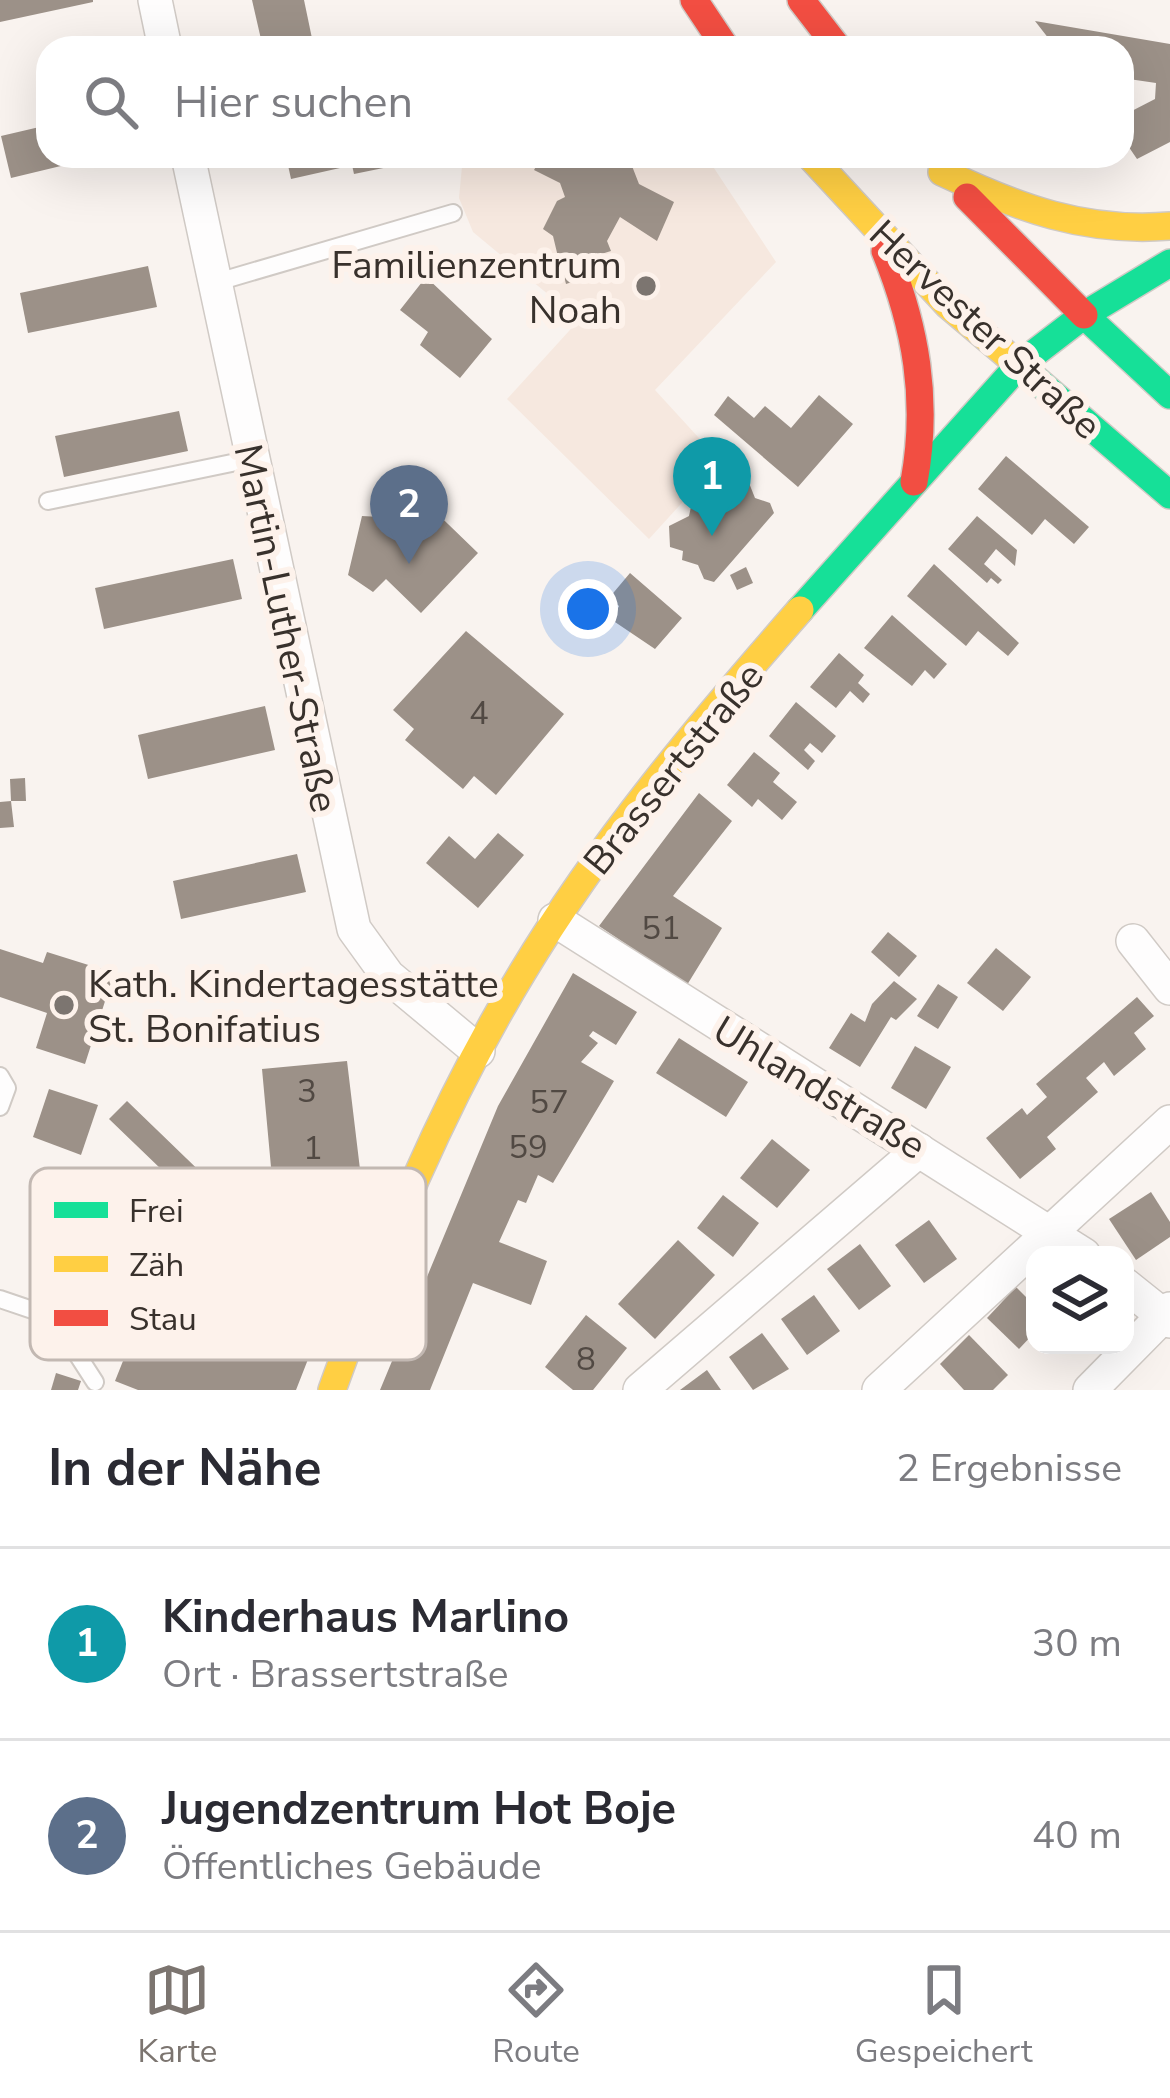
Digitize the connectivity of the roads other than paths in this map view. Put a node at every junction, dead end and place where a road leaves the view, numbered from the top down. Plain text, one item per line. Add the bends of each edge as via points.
1 (155, 0) edge
2 (694, 0) edge
3 (801, 0) edge
4 (162, 36) edge
5 (718, 36) edge
6 (829, 36) edge
7 (190, 168) edge
8 (820, 168) edge
9 (939, 168) edge
10 (943, 168) edge
11 (453, 213) dead end
12 (1170, 226) edge
13 (878, 234) junction
14 (1170, 263) edge
15 (214, 283) junction
16 (1084, 315) junction
17 (1019, 365) junction
18 (1170, 395) edge
19 (251, 459) junction
20 (914, 482) junction
21 (1170, 494) edge
22 (48, 501) dead end
23 (555, 920) junction
24 (1132, 941) dead end
25 (1170, 988) edge
26 (478, 1051) junction
27 (0, 1076) edge
28 (0, 1108) edge
29 (1170, 1122) edge
30 (919, 1150) junction
31 (419, 1168) edge
32 (1049, 1229) junction
33 (1072, 1246) edge
34 (1134, 1291) edge
35 (0, 1299) edge
36 (30, 1309) edge
37 (1168, 1315) edge
38 (80, 1360) edge
39 (343, 1360) edge
40 (94, 1382) dead end
41 (332, 1390) edge
42 (640, 1390) edge
43 (879, 1390) edge
44 (1090, 1390) edge

1 - 4 street
2 - 5 main road
3 - 6 main road
7 - 15 street, Martin-Luther-Straße
8 - 13 main road, Hervester Straße
9 - 16 main road, Hervester Straße
10 - 12 main road via 1062,224 1102,231
11 - 15 lane
13 - 17 main road, Hervester Straße
13 - 20 main road via 921,369
14 - 16 main road, Brassertstraße
15 - 19 street, Martin-Luther-Straße
16 - 17 main road, Brassertstraße
16 - 18 main road, Hervester Straße
17 - 20 main road, Brassertstraße
17 - 21 main road, Hervester Straße
19 - 22 lane
19 - 26 street, Martin-Luther-Straße via 354,929 388,976
20 - 23 main road, Brassertstraße via 653,783
23 - 26 main road, Brassertstraße
23 - 30 street, Uhlandstraße
24 - 25 street
26 - 31 main road, Brassertstraße
27 - 28 lane via 7,1088
29 - 32 street
30 - 32 street, Uhlandstraße
30 - 42 street
32 - 33 street, Uhlandstraße
32 - 43 street
34 - 37 street
35 - 36 lane
37 - 44 street
38 - 40 lane
39 - 41 main road, Brassertstraße

